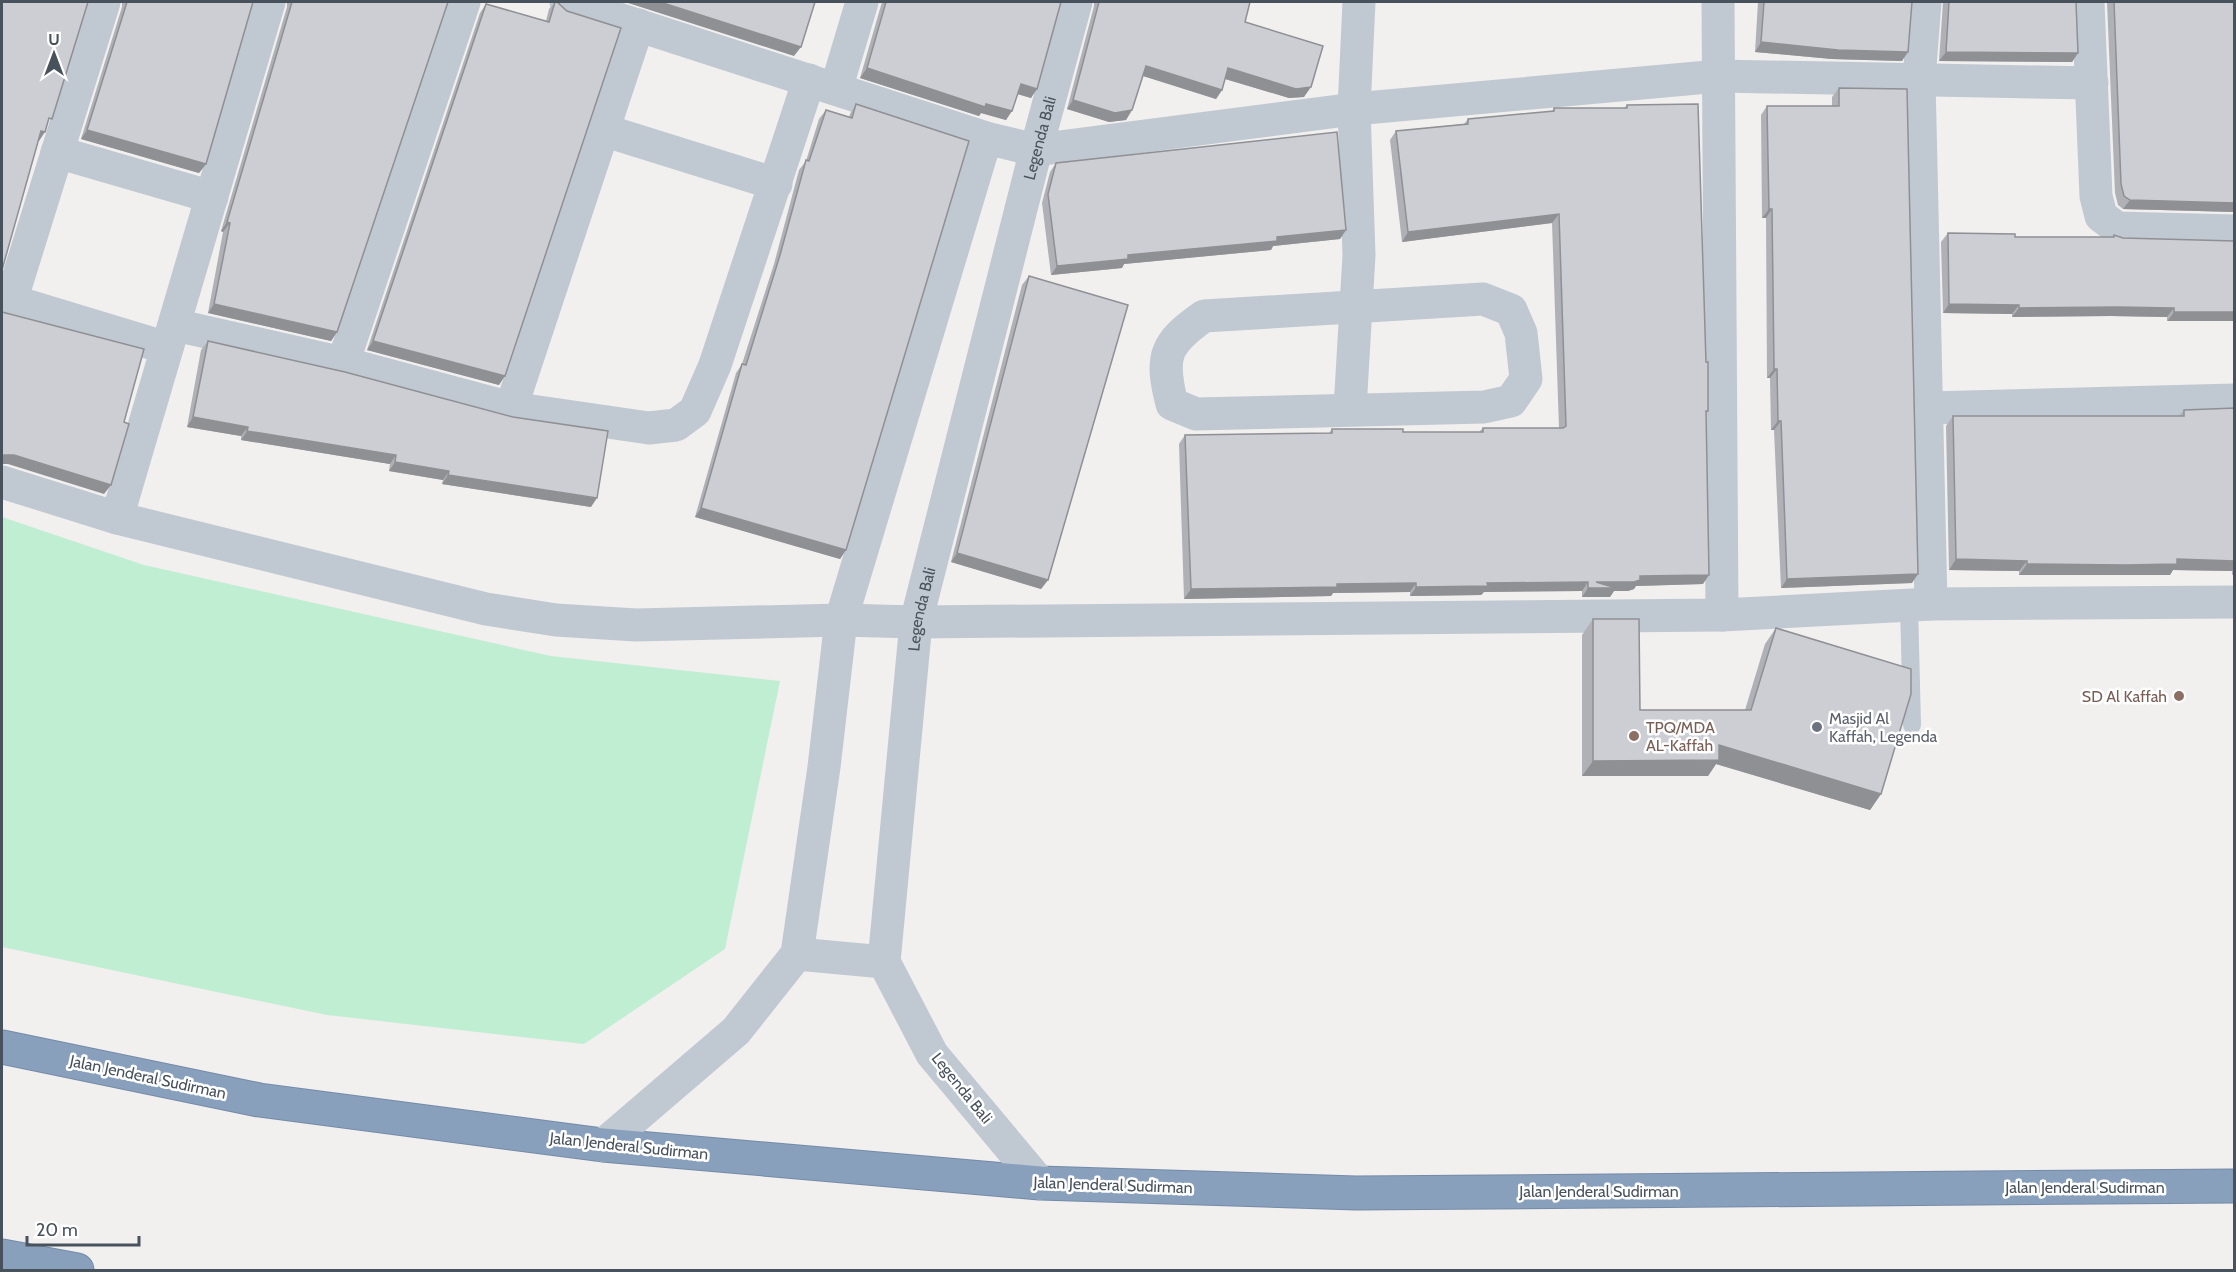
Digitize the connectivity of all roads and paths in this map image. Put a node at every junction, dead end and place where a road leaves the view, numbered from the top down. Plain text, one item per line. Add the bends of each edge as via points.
1 (104, 2) edge
2 (269, 2) edge
3 (464, 2) edge
4 (566, 2) edge
5 (861, 2) edge
6 (1076, 2) edge
7 (1359, 2) edge
8 (1718, 2) edge
9 (1925, 2) edge
10 (2088, 2) edge
11 (638, 25) junction
12 (1719, 76) junction
13 (1919, 80) junction
14 (2092, 83) junction
15 (822, 85) junction
16 (1354, 109) junction
17 (603, 130) junction
18 (986, 138) junction
19 (1036, 150) junction
20 (57, 152) junction
21 (776, 184) junction
22 (212, 197) junction
23 (2235, 231) edge
24 (6, 299) edge
25 (1354, 306) junction
26 (171, 337) junction
27 (343, 363) junction
28 (2235, 400) edge
29 (511, 408) junction
30 (1929, 408) junction
31 (1350, 409) junction
32 (2, 482) edge
33 (117, 519) junction
34 (2235, 602) edge
35 (1920, 604) junction
36 (1722, 615) junction
37 (841, 620) junction
38 (916, 622) junction
39 (1912, 725) edge
40 (797, 954) junction
41 (884, 962) junction
42 (2, 1047) edge
43 (603, 1145) junction
44 (1040, 1184) junction
45 (2235, 1185) edge
46 (2, 1256) edge
47 (76, 1270) edge

1 - 20 street
2 - 22 street
3 - 27 street
4 - 11 street
5 - 15 street
6 - 19 street, Legenda Bali
7 - 16 street
8 - 12 street
9 - 13 street
10 - 14 street
11 - 15 street
11 - 17 street
12 - 13 street
12 - 16 street
12 - 36 street
13 - 14 street
13 - 30 street
14 - 23 street via 2096,196 2101,216 2117,228
15 - 18 street
15 - 21 street
16 - 19 street
16 - 25 street via 1359,255
17 - 21 street
17 - 29 street
18 - 19 street
18 - 37 street
19 - 38 street, Legenda Bali
20 - 22 street
20 - 24 street
21 - 29 street via 715,365 695,411 676,425 649,428
22 - 26 street
24 - 26 street
25 - 31 street
25 - 31 street via 1483,299 1510,310 1521,333 1526,379 1511,400 1484,407
25 - 31 street via 1204,316 1184,330 1169,348 1165,376 1172,404 1196,414
26 - 27 street
26 - 33 street
27 - 29 street
28 - 30 street
30 - 35 street
32 - 33 street
33 - 37 street via 486,609 556,620 636,625
34 - 35 street
35 - 36 street
35 - 39 lane
36 - 38 street
37 - 38 street
37 - 40 street
38 - 41 street, Legenda Bali
40 - 41 street
40 - 43 street via 736,1031
41 - 44 street, Legenda Bali via 932,1054
42 - 43 highway, Jalan Jenderal Sudirman via 259,1100
43 - 44 highway, Jalan Jenderal Sudirman
44 - 45 highway, Jalan Jenderal Sudirman via 1356,1193
46 - 47 highway

